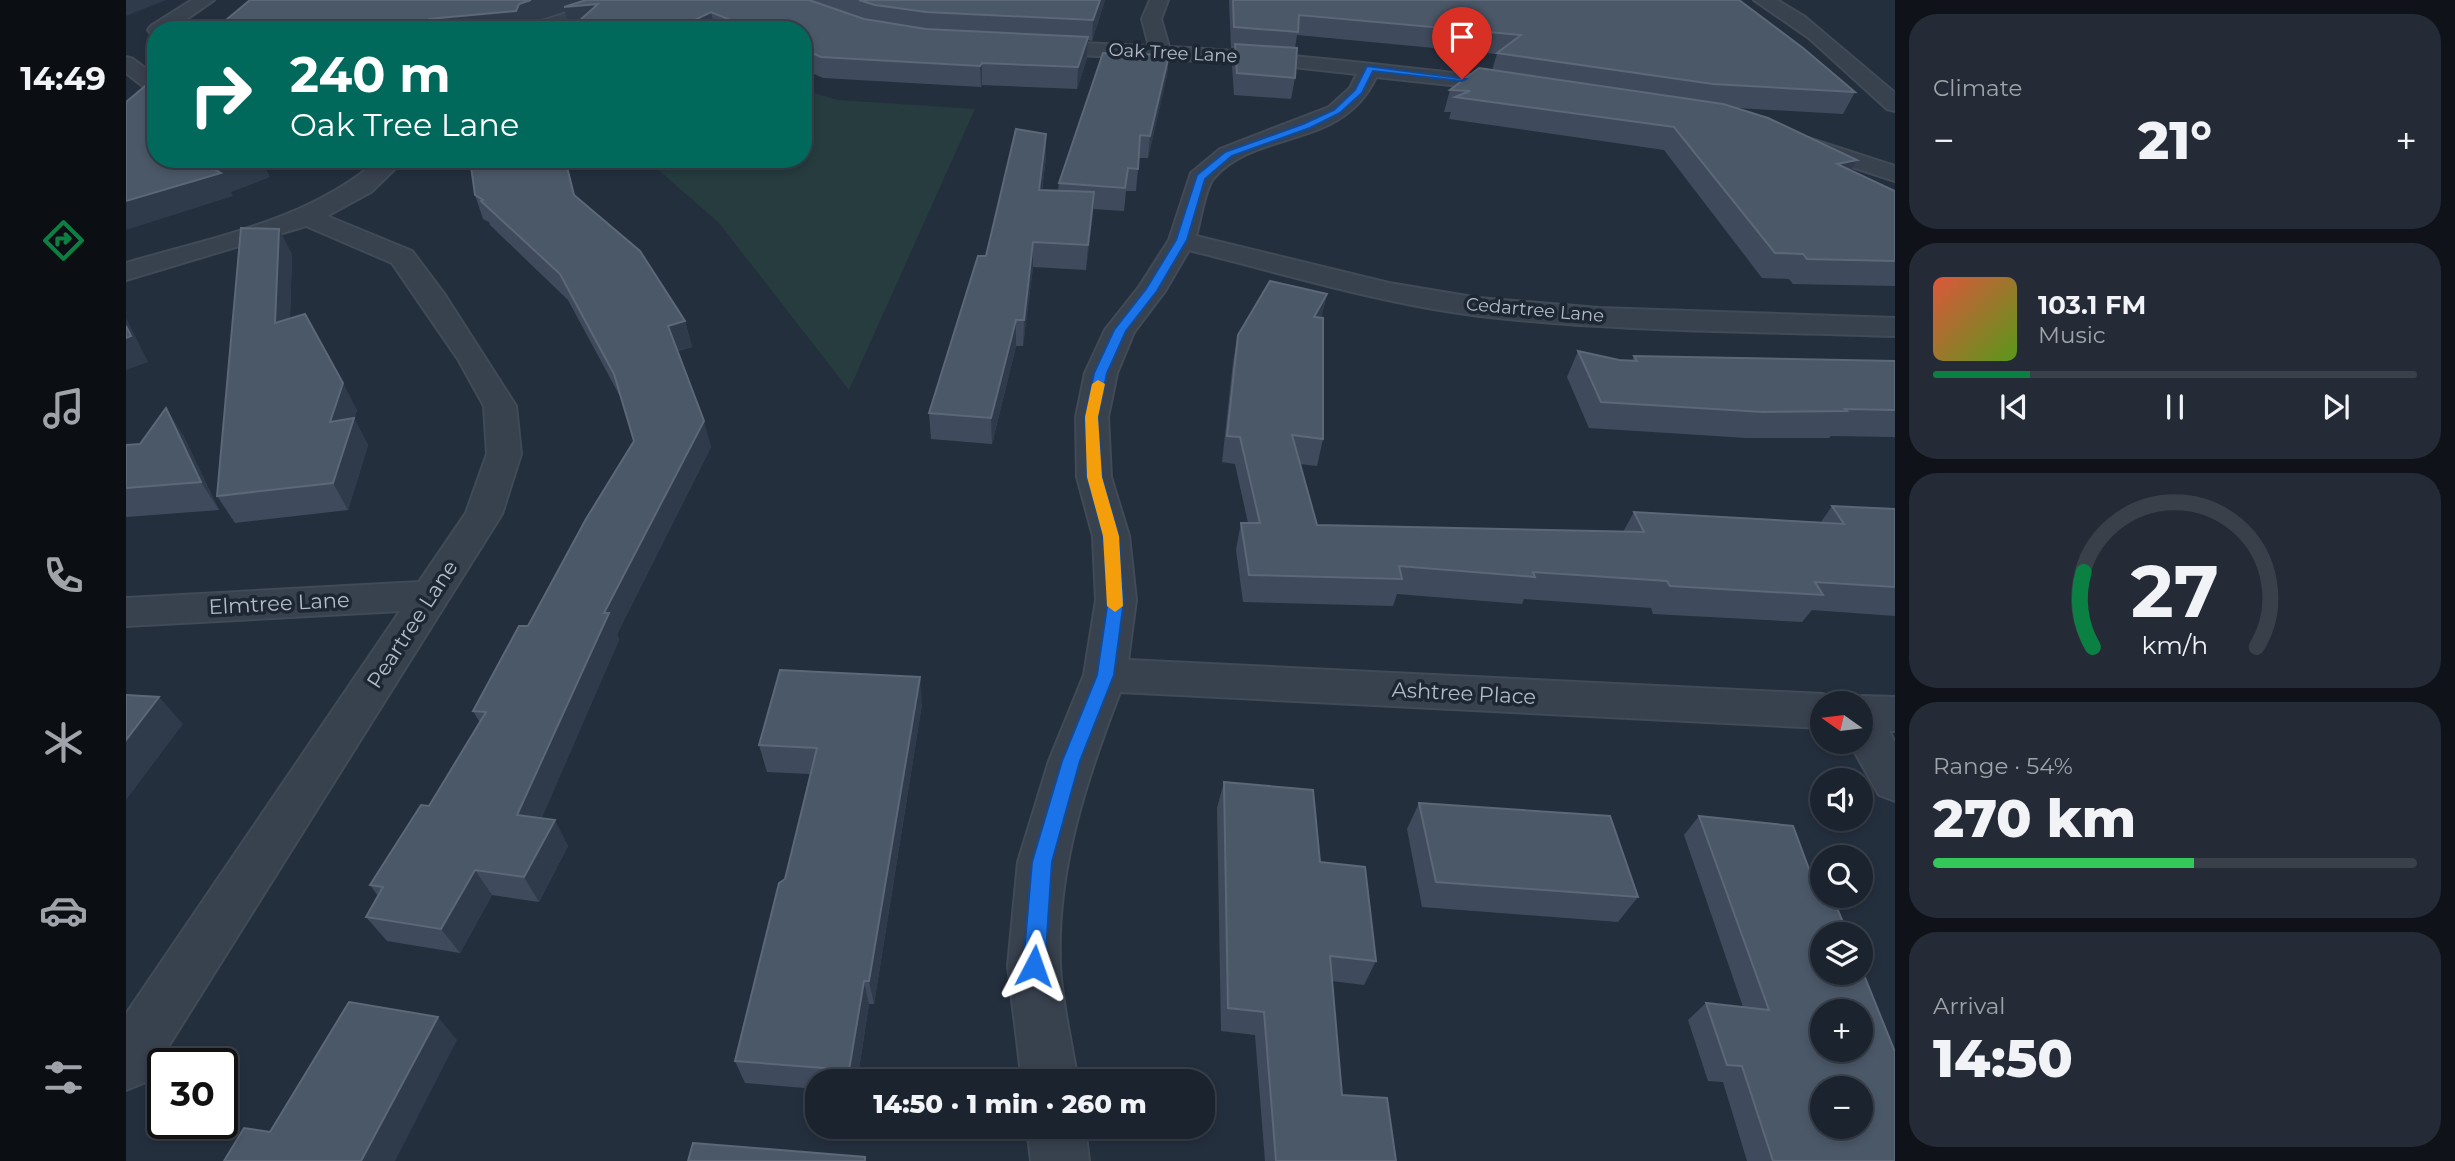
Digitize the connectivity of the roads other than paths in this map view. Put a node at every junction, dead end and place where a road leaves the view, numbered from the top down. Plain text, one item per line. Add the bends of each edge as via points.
1 (205, 0) edge
2 (624, 0) edge
3 (1159, 0) edge
4 (1763, 0) edge
5 (170, 21) edge
6 (560, 21) edge
7 (1013, 46) edge
8 (1161, 51) junction
9 (126, 63) edge
10 (1370, 68) junction
11 (1534, 88) edge
12 (147, 90) edge
13 (1895, 104) edge
14 (1787, 138) edge
15 (383, 168) edge
16 (1895, 174) edge
17 (307, 217) junction
18 (1182, 240) junction
19 (126, 272) edge
20 (1895, 327) edge
21 (431, 595) junction
22 (126, 612) edge
23 (1105, 675) junction
24 (1810, 711) edge
25 (1873, 713) edge
26 (1895, 714) edge
27 (1873, 744) edge
28 (1895, 782) edge
29 (126, 1062) edge
30 (1048, 1069) edge
31 (1057, 1139) edge
32 (1060, 1161) edge

1 - 5 street
2 - 6 street
3 - 8 street via 1151,12 1151,31
4 - 13 street via 1783,9
7 - 8 street, Oak Tree Lane
8 - 10 street, Oak Tree Lane
9 - 12 street
10 - 11 street, Oak Tree Lane
10 - 18 street via 1359,91 1337,111 1228,154 1200,178
14 - 16 street
15 - 17 street via 362,187
17 - 19 street
17 - 21 street, Peartree Lane via 402,257 500,406 504,454 484,514
18 - 20 street, Cedartree Lane via 1389,292 1479,307 1600,317
18 - 23 street via 1120,330 1101,373 1092,417 1094,477 1111,536 1116,600
21 - 22 street, Elmtree Lane
21 - 29 street, Peartree Lane
23 - 24 street, Ashtree Place
23 - 30 street via 1071,761 1042,862 1034,966
25 - 26 street
27 - 28 street
31 - 32 street

